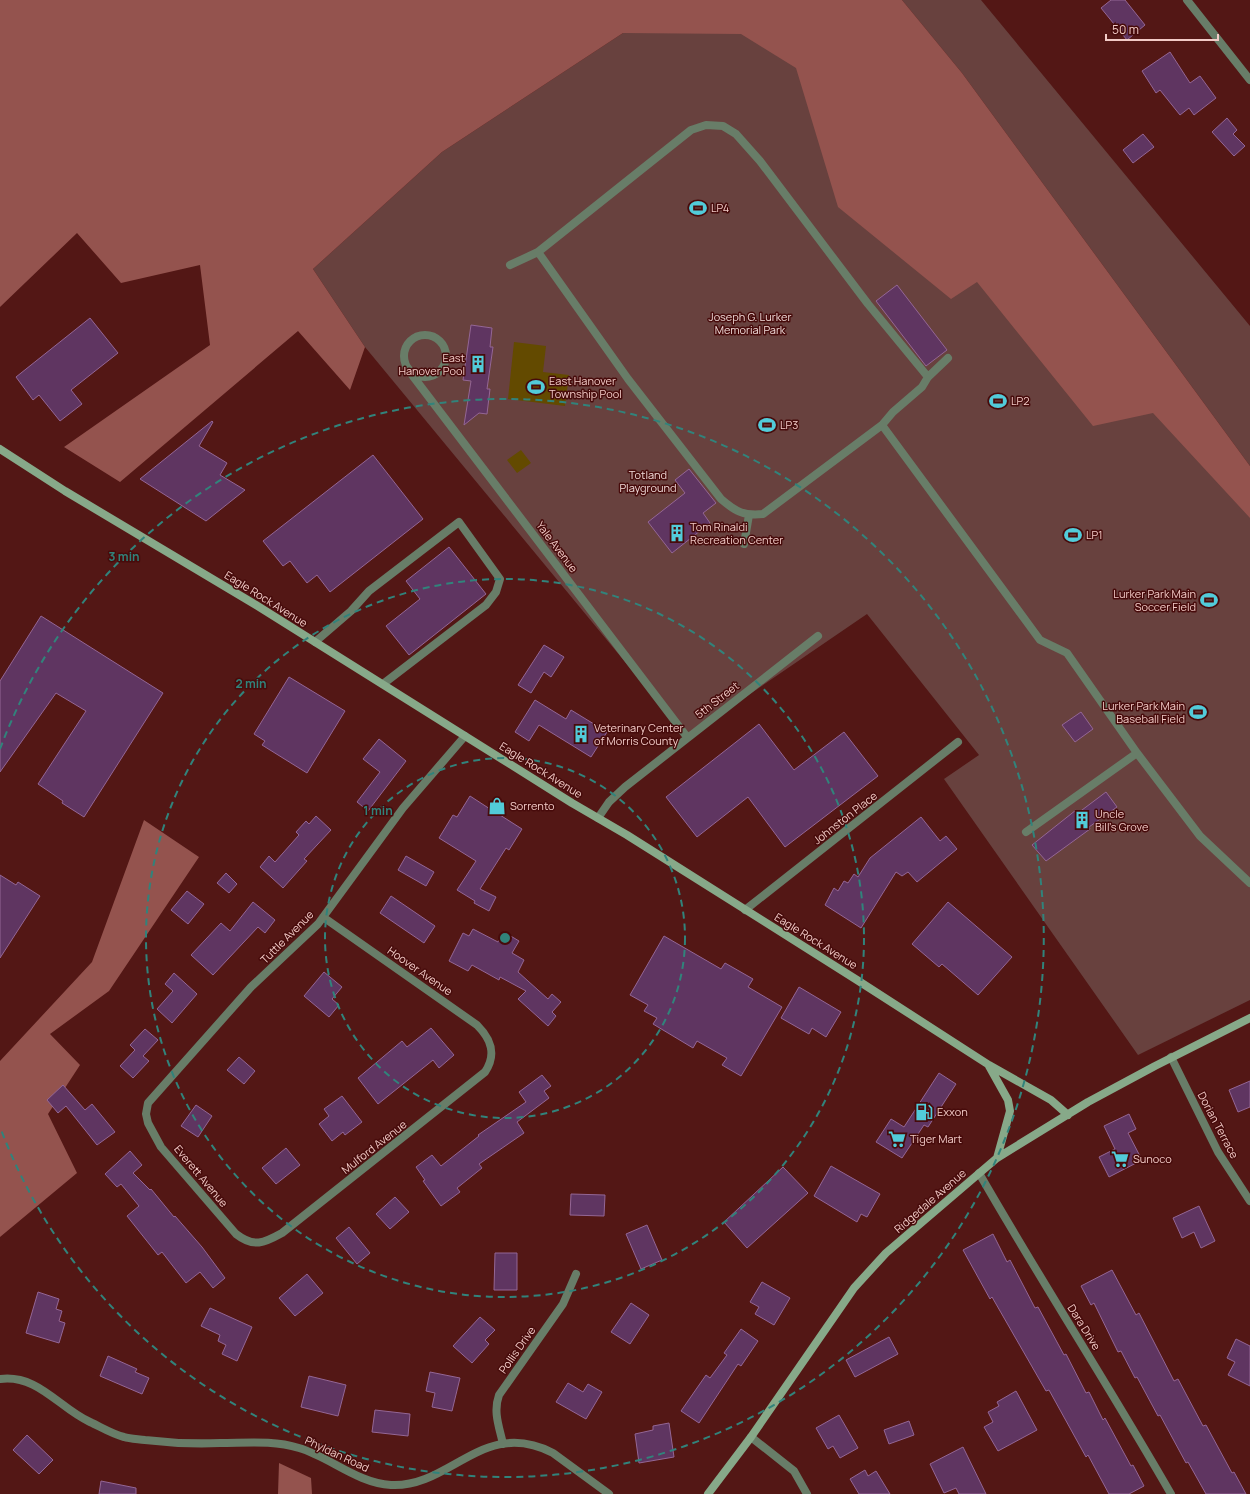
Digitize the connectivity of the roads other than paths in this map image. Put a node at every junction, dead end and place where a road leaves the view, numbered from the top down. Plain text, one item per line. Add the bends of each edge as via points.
1 (1187, 0) edge
2 (1250, 80) edge
3 (538, 252) junction
4 (510, 265) dead end
5 (948, 358) dead end
6 (409, 371) junction
7 (928, 377) junction
8 (882, 425) junction
9 (0, 449) edge
10 (749, 515) junction
11 (744, 544) dead end
12 (818, 636) dead end
13 (315, 642) junction
14 (383, 684) junction
15 (465, 736) junction
16 (687, 737) junction
17 (958, 742) dead end
18 (1137, 753) junction
19 (598, 818) junction
20 (1026, 832) dead end
21 (1250, 883) edge
22 (745, 910) junction
23 (323, 917) junction
24 (1250, 1018) edge
25 (492, 1053) joint
26 (1171, 1057) junction
27 (989, 1065) junction
28 (147, 1109) joint
29 (1068, 1115) junction
30 (998, 1158) junction
31 (979, 1173) junction
32 (1250, 1201) edge
33 (256, 1243) joint
34 (576, 1274) dead end
35 (0, 1379) edge
36 (751, 1437) junction
37 (504, 1444) junction
38 (609, 1494) edge
39 (708, 1494) edge
40 (807, 1494) edge
41 (1171, 1494) edge

1 - 2 street
3 - 4 street
3 - 7 street via 691,130 706,125 723,126 736,134 760,161 868,304
3 - 10 street via 628,379 721,500 734,510
5 - 7 street
6 - 6 street, Yale Avenue via 415,375 429,377 441,370 446,357 442,343 431,335 411,340 404,351 405,365
6 - 16 street, Yale Avenue
7 - 8 street via 922,387
8 - 10 street via 764,514
8 - 18 street via 1040,640 1067,653
9 - 13 main road, Eagle Rock Avenue
10 - 11 street
12 - 16 street, 5th Street
13 - 14 main road, Eagle Rock Avenue
13 - 14 street via 351,611 369,591 459,522 500,578 496,592 486,605
14 - 15 main road, Eagle Rock Avenue
15 - 19 main road, Eagle Rock Avenue
15 - 23 street, Tuttle Avenue via 394,820
16 - 19 street, 5th Street via 609,802
17 - 22 street, Johnston Place
18 - 20 street
18 - 21 street via 1200,836
19 - 22 main road, Eagle Rock Avenue
22 - 27 main road, Eagle Rock Avenue
23 - 25 street, Hoover Avenue via 477,1024 486,1034
23 - 28 street, Tuttle Avenue via 251,987 148,1103
24 - 26 main road, Ridgedale Avenue
25 - 33 street, Mulford Avenue via 491,1064 485,1072 282,1233 264,1243
26 - 29 main road, Ridgedale Avenue
26 - 32 street, Dorian Terrace via 1218,1152
27 - 29 main road, Eagle Rock Avenue via 1051,1100
27 - 30 main road via 1008,1100 1010,1111
28 - 33 street, Everett Avenue via 148,1124 162,1147 236,1234 244,1240
29 - 30 main road, Ridgedale Avenue
30 - 31 main road, Ridgedale Avenue
31 - 36 main road, Ridgedale Avenue via 874,1265 854,1288
31 - 41 street, Dara Drive via 1118,1401
34 - 37 street, Pollis Drive via 563,1304 499,1395 496,1415
35 - 37 street, Phyldan Road via 10,1378 29,1382 84,1419 124,1437 198,1444 269,1443 298,1448 366,1480 386,1485 416,1482 474,1453
36 - 39 main road, Ridgedale Avenue
36 - 40 street via 794,1471
37 - 38 street, Phyldan Road via 524,1443 543,1448

